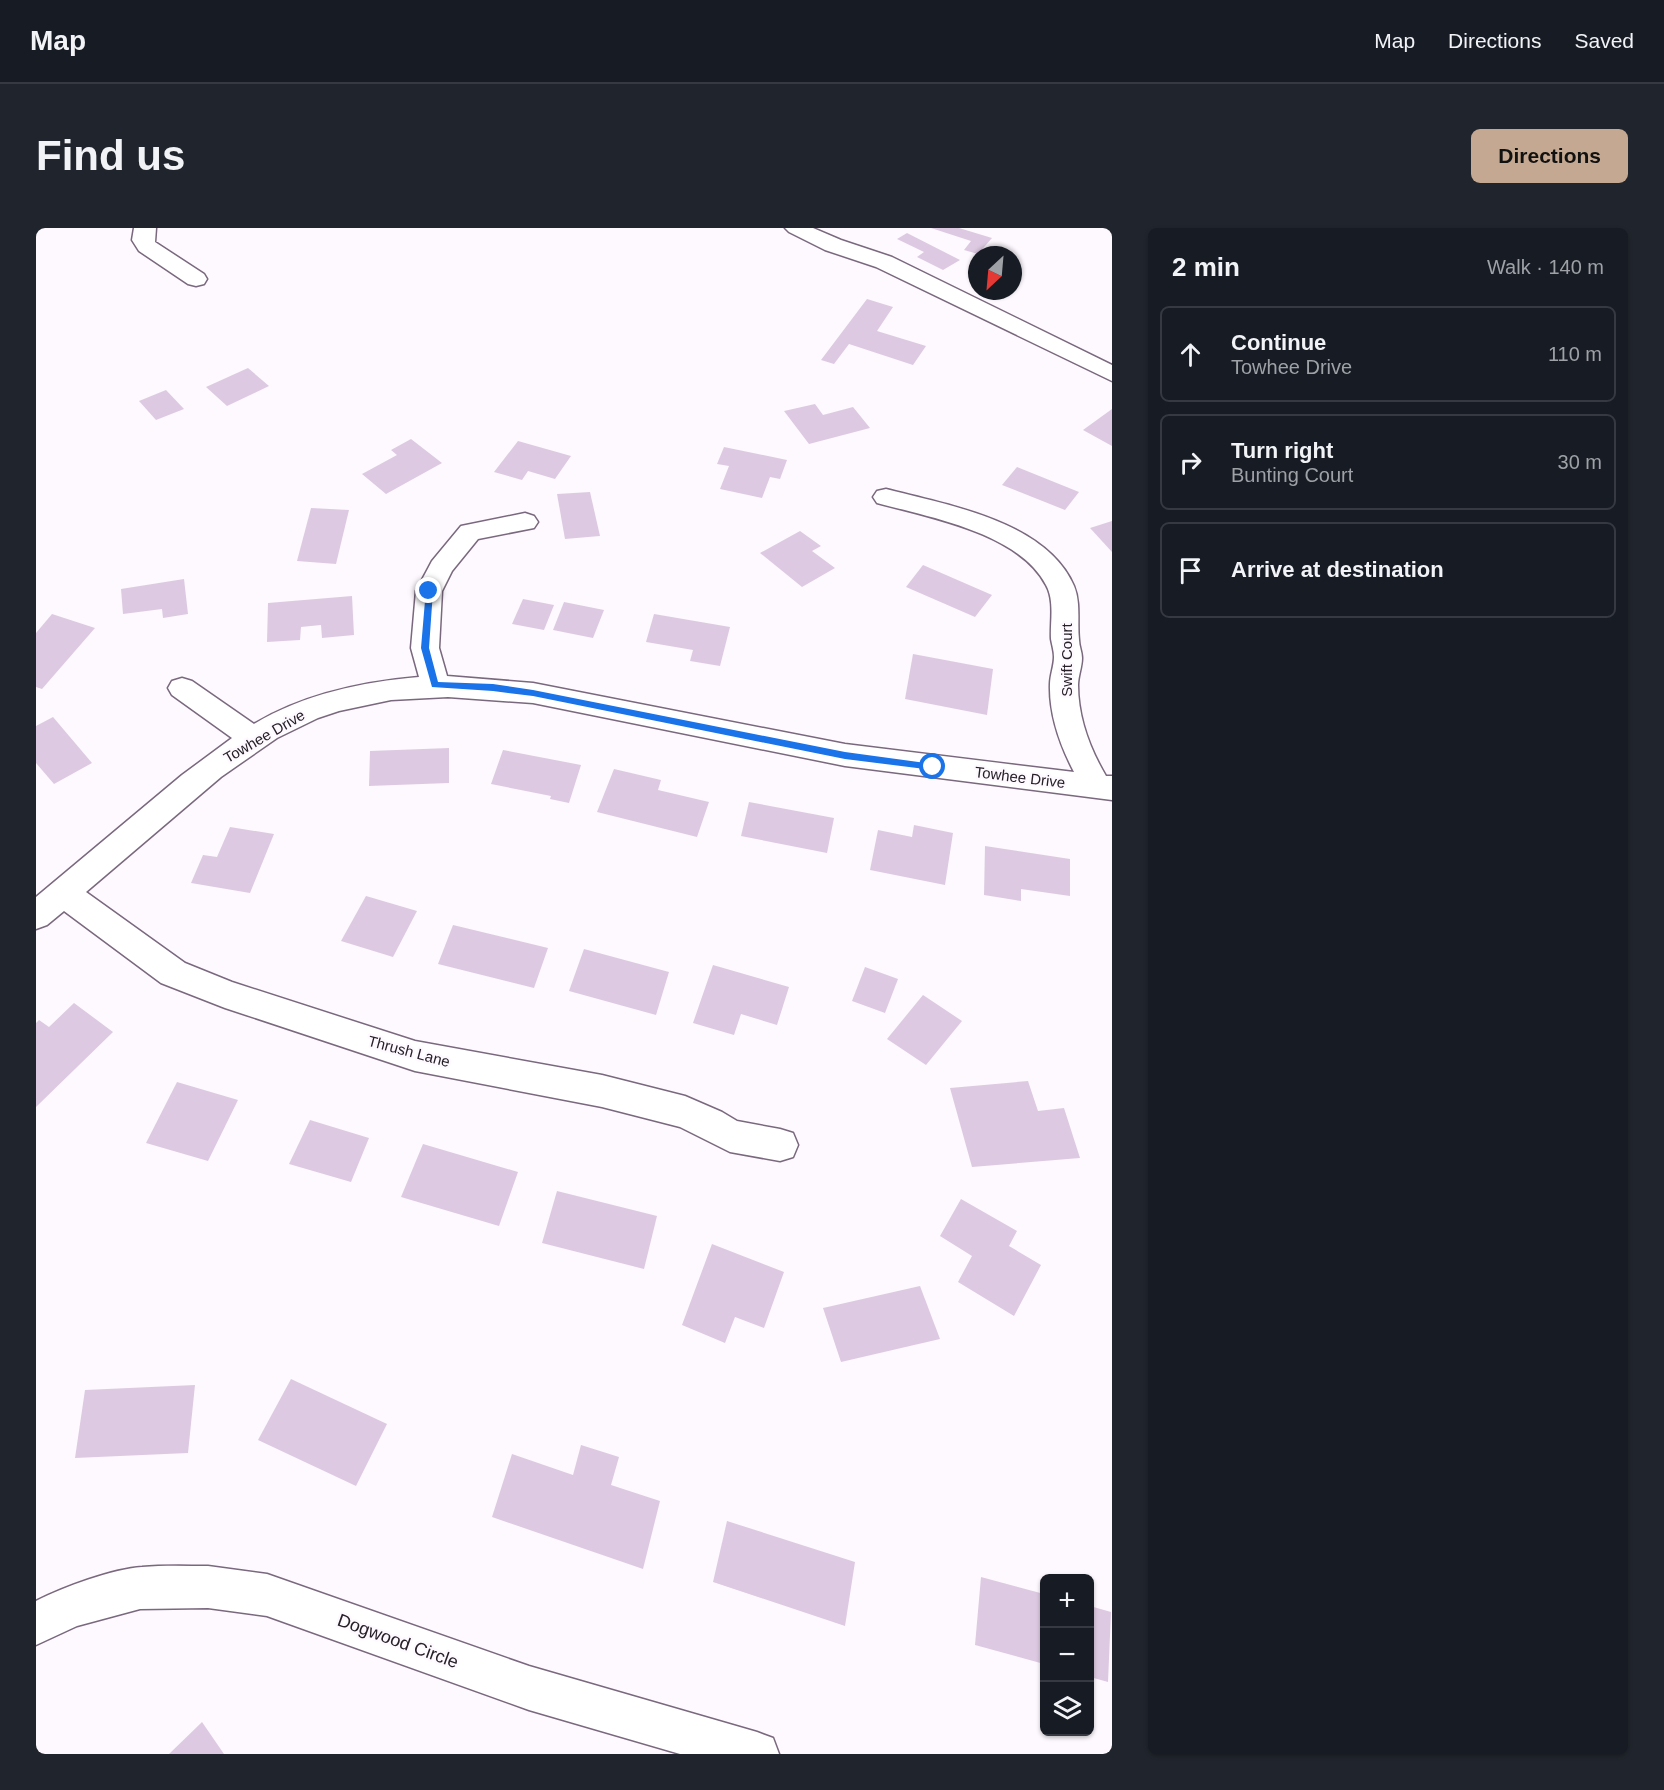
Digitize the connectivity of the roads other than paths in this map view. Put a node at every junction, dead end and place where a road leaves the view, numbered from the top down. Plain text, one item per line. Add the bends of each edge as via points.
1 (145, 228) edge
2 (796, 228) edge
3 (196, 279) dead end
4 (1112, 374) edge
5 (886, 497) dead end
6 (525, 522) dead end
7 (435, 685) junction
8 (182, 688) dead end
9 (254, 739) junction
10 (1105, 787) edge
11 (63, 893) junction
12 (36, 916) edge
13 (780, 1144) dead end
14 (36, 1624) edge
15 (757, 1754) edge

1 - 3 street via 143,240 147,246
2 - 4 street via 884,262
5 - 10 street, Swift Court via 970,522 1023,544 1059,581 1066,612 1068,656 1064,686 1069,726 1077,752
6 - 7 street via 470,532 441,567 429,591 425,648
7 - 9 street, Towhee Drive via 344,699 307,711
7 - 10 street, Towhee Drive via 533,693 845,755
8 - 9 street
9 - 11 street, Towhee Drive via 208,770
11 - 12 street, Towhee Drive
11 - 13 street, Thrush Lane via 166,968 225,994 415,1056 602,1091 685,1112 730,1136
14 - 15 street, Dogwood Circle via 71,1606 140,1588 208,1587 267,1594 528,1688

